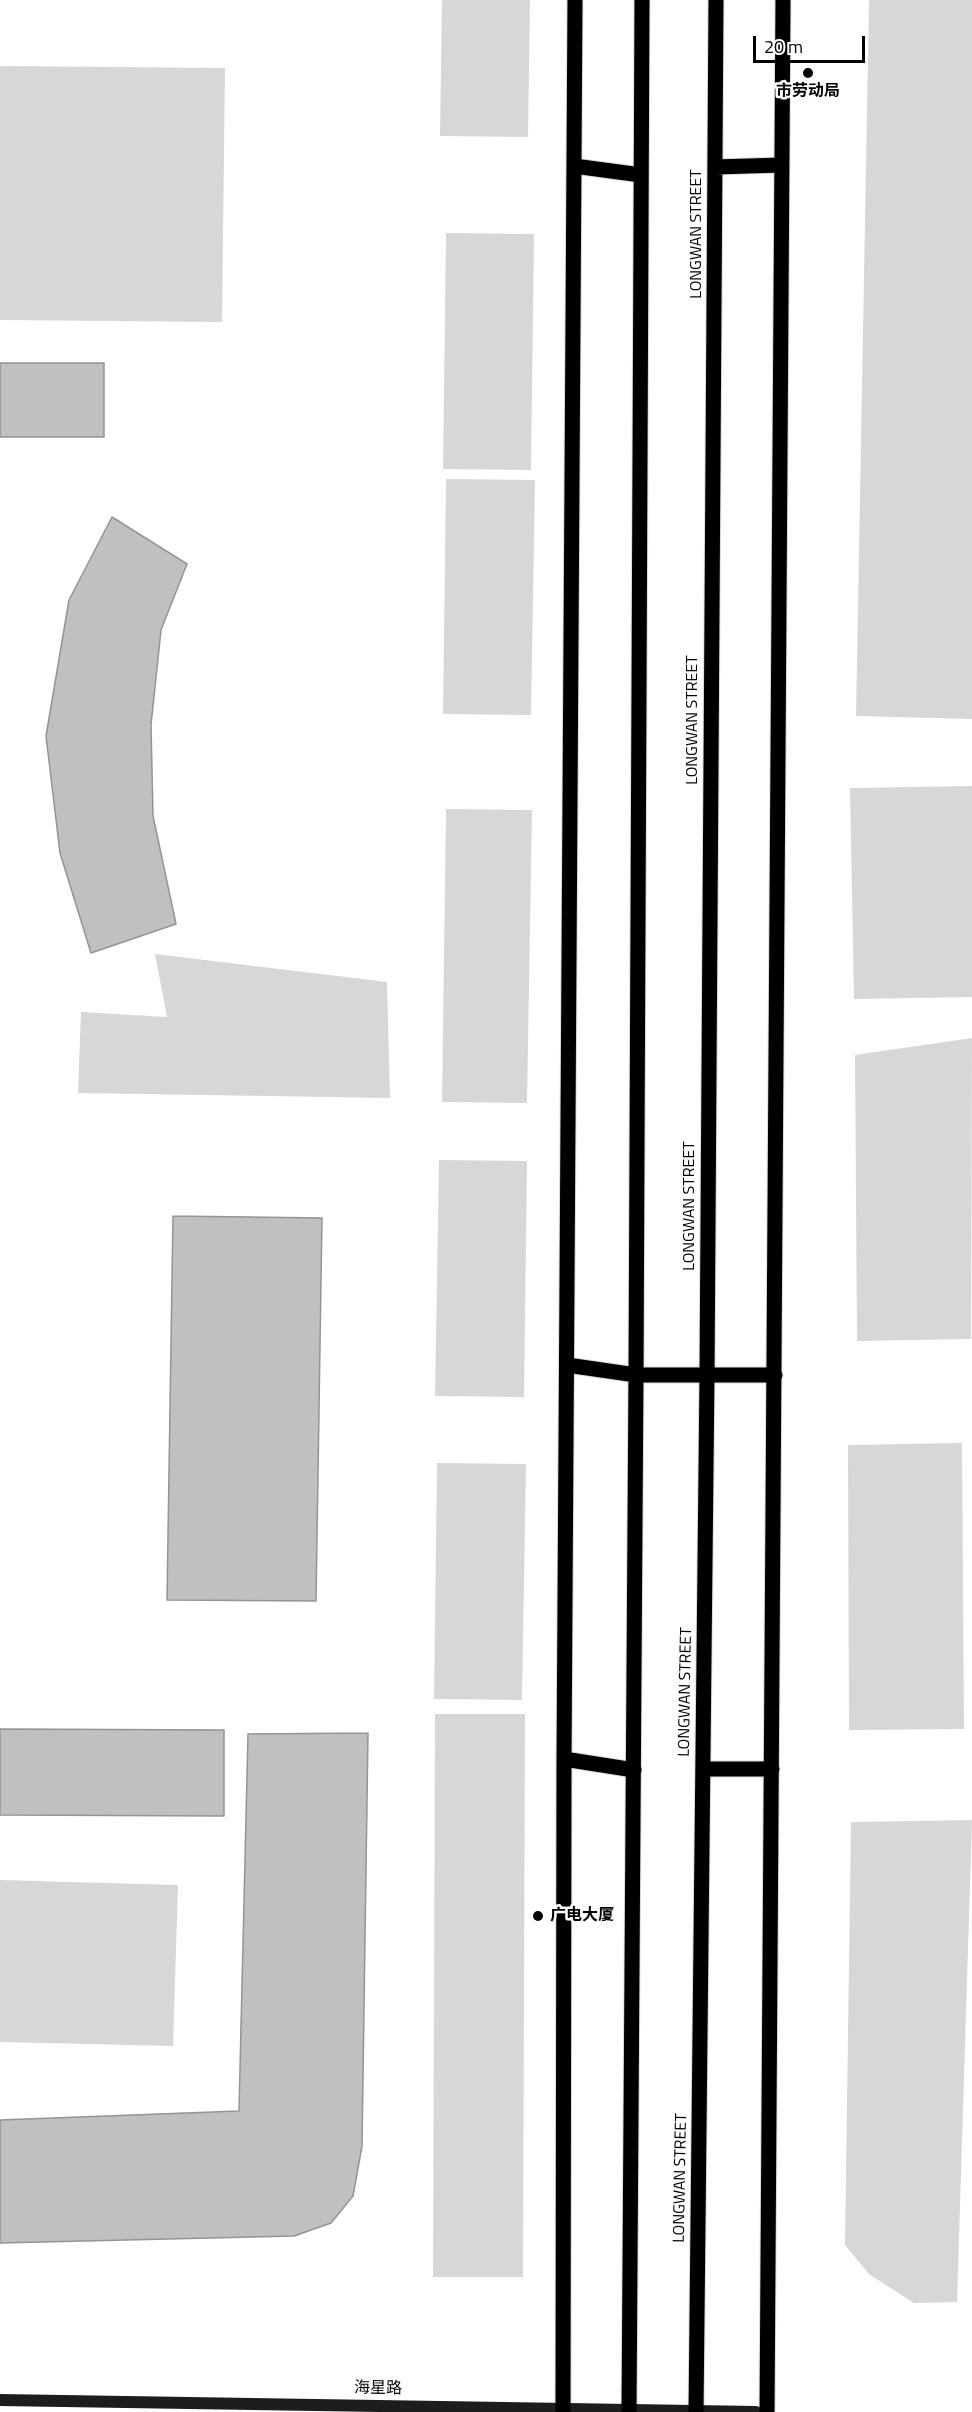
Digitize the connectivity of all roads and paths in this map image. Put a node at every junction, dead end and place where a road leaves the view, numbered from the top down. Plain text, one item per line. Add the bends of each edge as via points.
1 (575, 0) edge
2 (642, 0) edge
3 (717, 0) edge
4 (783, 0) edge
5 (782, 165) junction
6 (574, 166) junction
7 (715, 166) junction
8 (641, 175) junction
9 (567, 1365) junction
10 (636, 1375) junction
11 (707, 1375) junction
12 (774, 1375) junction
13 (564, 1759) junction
14 (703, 1769) junction
15 (772, 1769) junction
16 (634, 1770) junction
17 (0, 2400) edge
18 (563, 2410) edge
19 (629, 2410) edge
20 (696, 2411) edge
21 (756, 2412) edge
22 (767, 2412) edge

1 - 6 main road
2 - 8 main road
3 - 7 main road, LONGWAN STREET
4 - 5 main road
5 - 7 main road
5 - 12 main road
6 - 8 main road
6 - 9 main road
7 - 11 main road, LONGWAN STREET
8 - 10 main road
9 - 10 main road
9 - 13 main road
10 - 11 main road
10 - 16 main road
11 - 12 main road
11 - 14 main road, LONGWAN STREET
12 - 15 main road
13 - 16 main road
13 - 18 main road
14 - 15 main road
14 - 20 main road, LONGWAN STREET
15 - 22 main road
16 - 19 main road
17 - 18 main road, 海星路
18 - 19 main road, 海星路
19 - 20 main road, 海星路
20 - 21 main road, 海星路

